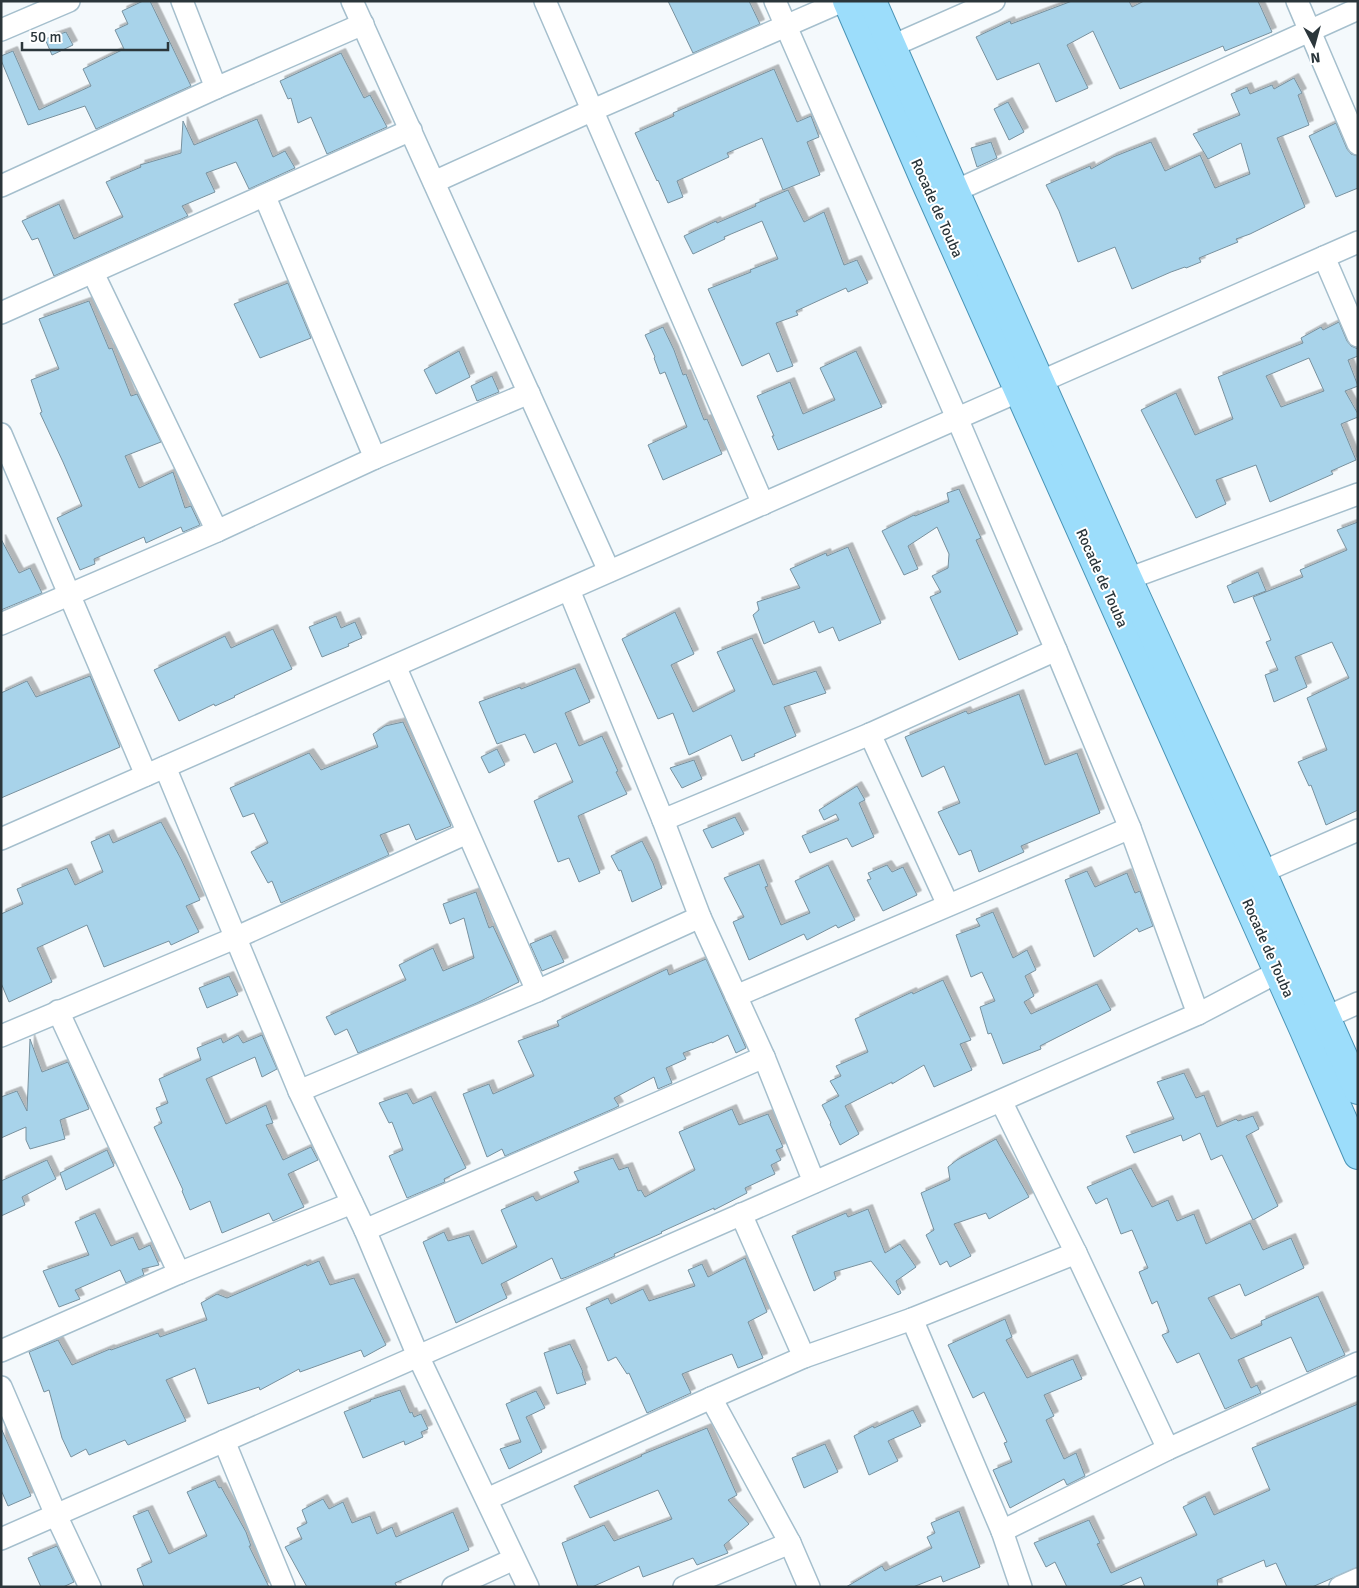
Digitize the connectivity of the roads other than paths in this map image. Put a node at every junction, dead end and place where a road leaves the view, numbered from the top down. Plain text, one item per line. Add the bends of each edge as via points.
1 (69, 1) edge
2 (182, 1) edge
3 (352, 1) edge
4 (545, 1) edge
5 (775, 1) edge
6 (845, 1) edge
7 (872, 1) edge
8 (994, 1) edge
9 (1297, 1) edge
10 (1358, 9) edge
11 (363, 24) junction
12 (786, 26) junction
13 (1, 30) edge
14 (1310, 30) junction
15 (892, 46) junction
16 (216, 88) junction
17 (592, 110) junction
18 (411, 130) junction
19 (1358, 144) edge
20 (434, 182) junction
21 (1, 186) edge
22 (955, 191) junction
23 (265, 197) junction
24 (1358, 242) edge
25 (1324, 257) junction
26 (93, 273) junction
27 (1, 314) edge
28 (1358, 336) edge
29 (1030, 386) junction
30 (529, 393) junction
31 (957, 418) junction
32 (1, 434) edge
33 (376, 458) junction
34 (8, 467) edge
35 (1356, 501) edge
36 (763, 504) junction
37 (217, 531) junction
38 (609, 571) junction
39 (1117, 583) junction
40 (569, 590) junction
41 (70, 595) junction
42 (1, 624) edge
43 (1056, 650) junction
44 (394, 666) junction
45 (870, 734) junction
46 (156, 771) junction
47 (663, 820) junction
48 (1130, 828) junction
49 (1358, 830) edge
50 (468, 833) junction
51 (1, 839) edge
52 (1262, 872) junction
53 (948, 905) junction
54 (700, 916) junction
55 (235, 938) junction
56 (1278, 972) junction
57 (537, 991) junction
58 (736, 996) junction
59 (1358, 1003) edge
60 (58, 1011) junction
61 (1198, 1014) junction
62 (1314, 1023) junction
63 (1, 1036) edge
64 (764, 1057) junction
65 (1358, 1090) edge
66 (299, 1091) junction
67 (1001, 1101) junction
68 (1358, 1155) edge
69 (814, 1182) junction
70 (352, 1203) junction
71 (741, 1214) junction
72 (365, 1230) junction
73 (1076, 1253) junction
74 (179, 1273) junction
75 (912, 1319) junction
76 (1, 1351) edge
77 (418, 1356) junction
78 (804, 1358) junction
79 (1358, 1363) edge
80 (1, 1387) edge
81 (710, 1398) junction
82 (224, 1441) junction
83 (1168, 1450) junction
84 (487, 1499) junction
85 (56, 1515) junction
86 (1002, 1531) junction
87 (1, 1539) edge
88 (790, 1543) junction
89 (514, 1559) junction
90 (1358, 1579) edge
91 (1017, 1585) edge
92 (90, 1587) edge
93 (284, 1587) edge
94 (453, 1587) edge
95 (528, 1587) edge
96 (684, 1587) edge
97 (809, 1587) edge
98 (1340, 1587) edge

1 - 13 street
2 - 16 street
3 - 11 street
4 - 17 street
5 - 12 street
6 - 12 street
6 - 29 main road, Rocade de Touba via 925,181
7 - 15 main road, Rocade de Touba
8 - 15 street
9 - 14 street
10 - 14 street
11 - 16 street
11 - 18 street
12 - 17 street
12 - 31 street
14 - 19 street
14 - 22 street
15 - 22 main road, Rocade de Touba
16 - 21 street
17 - 20 street
17 - 36 street
18 - 20 street
18 - 23 street
20 - 30 street
22 - 29 main road, Rocade de Touba
23 - 26 street
23 - 33 street
24 - 25 street
25 - 28 street
25 - 29 street
26 - 27 street
26 - 37 street
29 - 31 street
29 - 39 main road, Rocade de Touba
30 - 33 street
30 - 38 street
31 - 36 street
31 - 43 street
32 - 34 street
33 - 37 street
34 - 41 street
35 - 39 street
36 - 38 street
37 - 41 street
38 - 40 street
39 - 52 main road, Rocade de Touba
39 - 56 main road, Rocade de Touba
40 - 44 street
40 - 47 street
41 - 42 street
41 - 46 street
43 - 45 street
43 - 48 street
44 - 46 street
44 - 50 street
45 - 47 street
45 - 53 street
46 - 51 street
46 - 55 street
47 - 54 street
48 - 53 street
48 - 61 street
49 - 52 street
50 - 55 street
50 - 57 street
52 - 62 main road, Rocade de Touba
53 - 58 street
54 - 57 street
54 - 58 street
55 - 60 street
55 - 66 street
56 - 61 street
56 - 62 main road, Rocade de Touba
57 - 66 street
58 - 64 street
59 - 62 street
60 - 63 street
60 - 74 street
61 - 67 street
62 - 65 main road, Rocade de Touba
62 - 68 main road, Rocade de Touba
64 - 69 street
64 - 72 street
66 - 70 street
67 - 69 street
67 - 73 street
69 - 71 street
70 - 72 street
70 - 74 street
71 - 77 street
71 - 78 street
72 - 77 street
73 - 75 street
73 - 83 street
74 - 76 street
75 - 78 street
75 - 86 street
77 - 82 street
77 - 84 street
78 - 81 street
79 - 83 street
80 - 85 street
81 - 84 street
81 - 88 street
82 - 85 street
82 - 93 street
83 - 86 street
84 - 89 street
85 - 87 street
85 - 92 street
86 - 91 street
88 - 96 street
88 - 97 street
89 - 94 street
89 - 95 street
90 - 98 street

